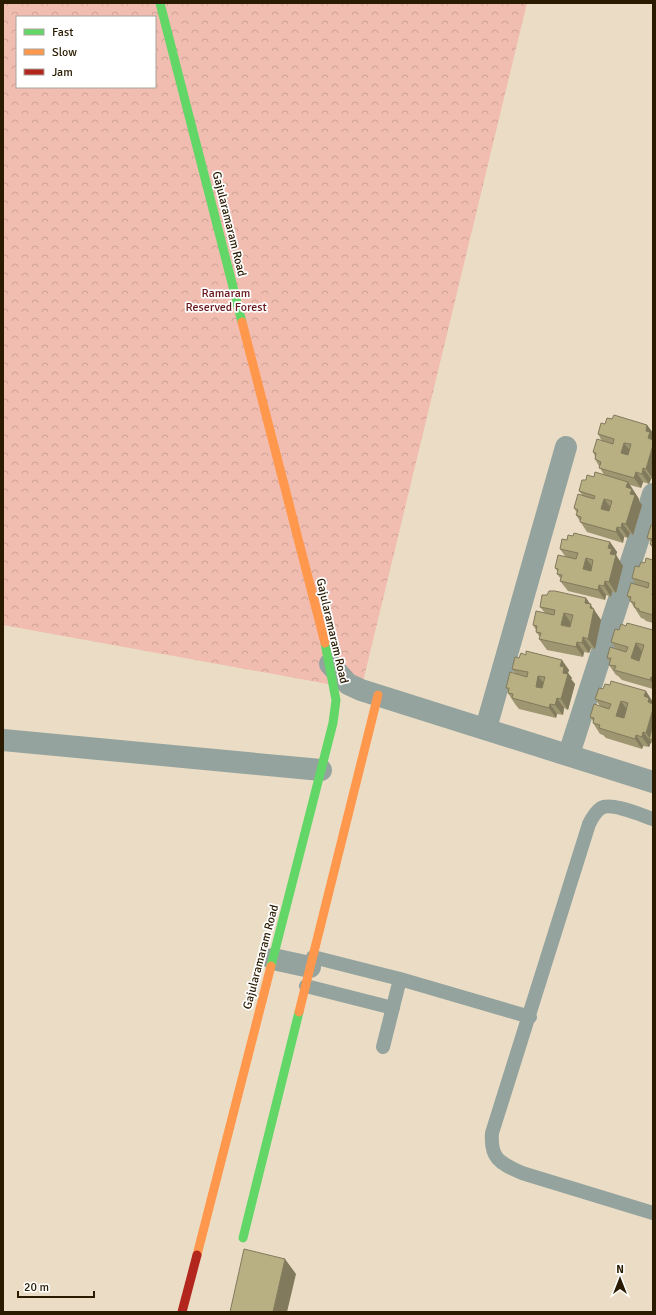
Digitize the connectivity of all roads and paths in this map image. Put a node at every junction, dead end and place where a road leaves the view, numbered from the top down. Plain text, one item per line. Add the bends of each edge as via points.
1 (160, 3) edge
2 (566, 447) dead end
3 (653, 494) edge
4 (330, 664) junction
5 (378, 695) junction
6 (486, 728) junction
7 (3, 740) edge
8 (569, 754) junction
9 (321, 770) junction
10 (653, 782) edge
11 (653, 819) edge
12 (273, 959) junction
13 (310, 970) junction
14 (400, 980) junction
15 (393, 1008) junction
16 (530, 1017) junction
17 (383, 1047) dead end
18 (653, 1213) edge
19 (243, 1238) dead end
20 (182, 1312) edge

1 - 4 main road, Gajularamaram Road
2 - 6 street
3 - 8 street
4 - 5 street via 348,684
4 - 9 main road, Gajularamaram Road via 336,700
5 - 6 street
5 - 13 main road
6 - 8 street
7 - 9 street
8 - 10 street
9 - 12 main road, Gajularamaram Road
11 - 16 lane via 610,805 596,812 589,824
12 - 13 street
12 - 20 main road, Gajularamaram Road
13 - 14 lane
13 - 15 lane
13 - 19 main road
14 - 15 lane
14 - 16 lane
15 - 17 lane
16 - 18 lane via 492,1133 491,1145 494,1156 503,1165 522,1173

